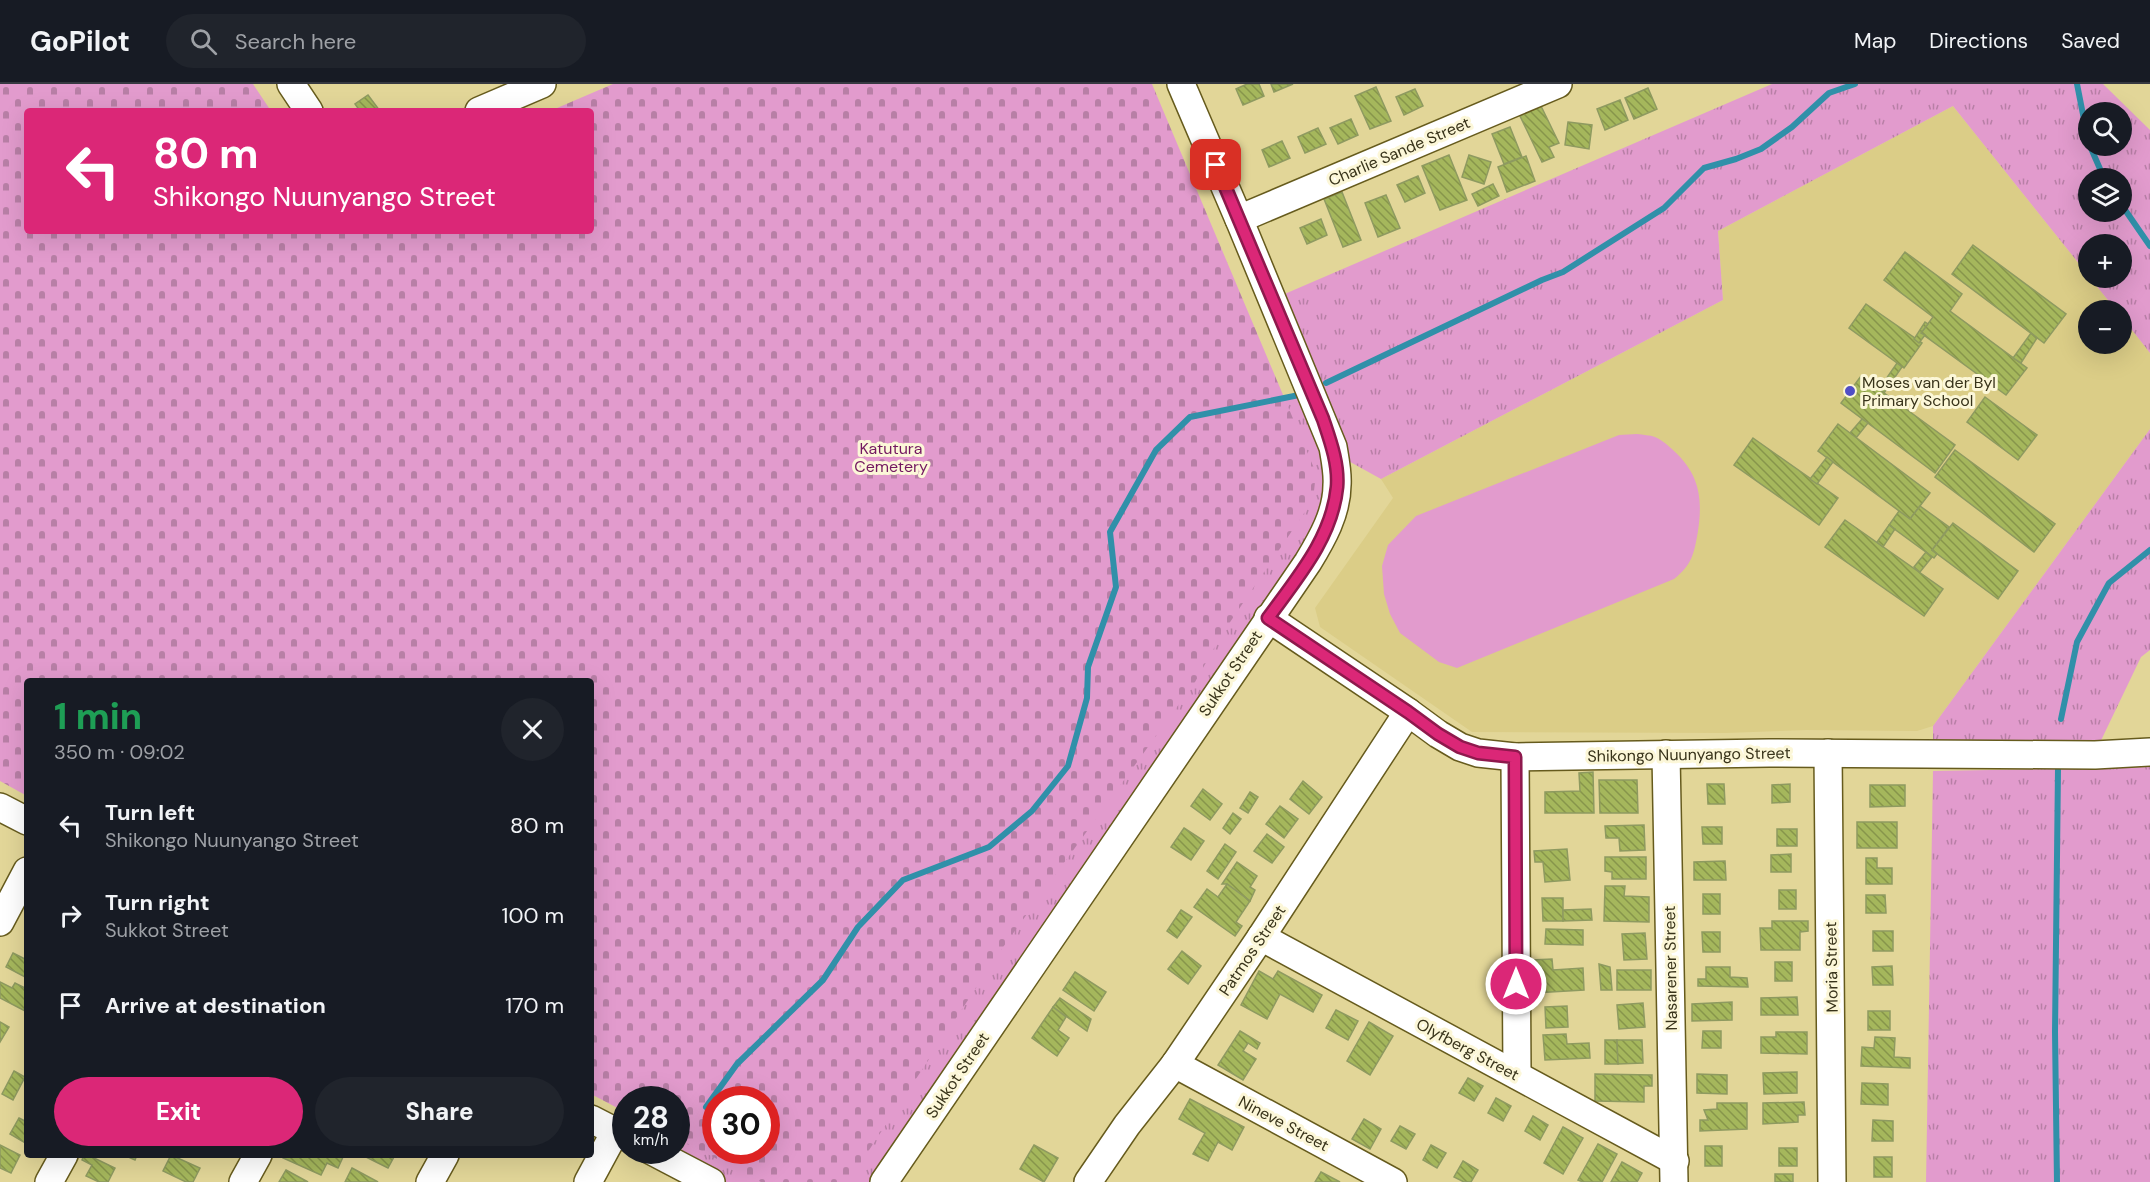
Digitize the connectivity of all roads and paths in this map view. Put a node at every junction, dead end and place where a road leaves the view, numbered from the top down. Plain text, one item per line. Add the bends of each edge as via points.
1 (291, 84) edge
2 (542, 84) edge
3 (1181, 84) edge
4 (1558, 84) edge
5 (502, 92) edge
6 (307, 108) edge
7 (483, 108) edge
8 (1239, 219) junction
9 (1268, 618) junction
10 (1408, 712) junction
11 (2150, 752) edge
12 (1828, 753) junction
13 (1666, 754) junction
14 (1515, 757) junction
15 (0, 807) edge
16 (24, 819) edge
17 (24, 877) edge
18 (0, 922) edge
19 (1261, 937) junction
20 (1174, 1064) junction
21 (1517, 1075) junction
22 (594, 1121) edge
23 (612, 1131) edge
24 (612, 1147) edge
25 (62, 1158) edge
26 (256, 1158) edge
27 (443, 1158) edge
28 (677, 1164) edge
29 (1674, 1172) edge
30 (49, 1182) edge
31 (243, 1182) edge
32 (430, 1182) edge
33 (588, 1182) edge
34 (711, 1182) edge
35 (884, 1182) edge
36 (1088, 1182) edge
37 (1393, 1182) edge
38 (1832, 1182) edge

1 - 6 street
2 - 5 street
3 - 8 street, Sukkot Street
4 - 8 street, Charlie Sande Street
5 - 7 street
8 - 9 street, Sukkot Street via 1333,447 1338,485 1323,537
9 - 10 street, Shikongo Nuunyango Street
9 - 35 street, Sukkot Street
10 - 14 street, Shikongo Nuunyango Street via 1460,747
10 - 19 street, Patmos Street
11 - 12 street, Shikongo Nuunyango Street
12 - 13 street, Shikongo Nuunyango Street
12 - 38 street, Moria Street
13 - 14 street, Shikongo Nuunyango Street
13 - 29 street, Nasarener Street
14 - 21 street
15 - 16 street
17 - 18 street
19 - 20 street, Patmos Street
19 - 21 street, Olyfberg Street
20 - 36 street, Patmos Street
20 - 37 street, Nineve Street
21 - 29 street, Olyfberg Street
22 - 23 street
24 - 33 street
25 - 30 street
26 - 31 street
27 - 32 street
28 - 34 street

